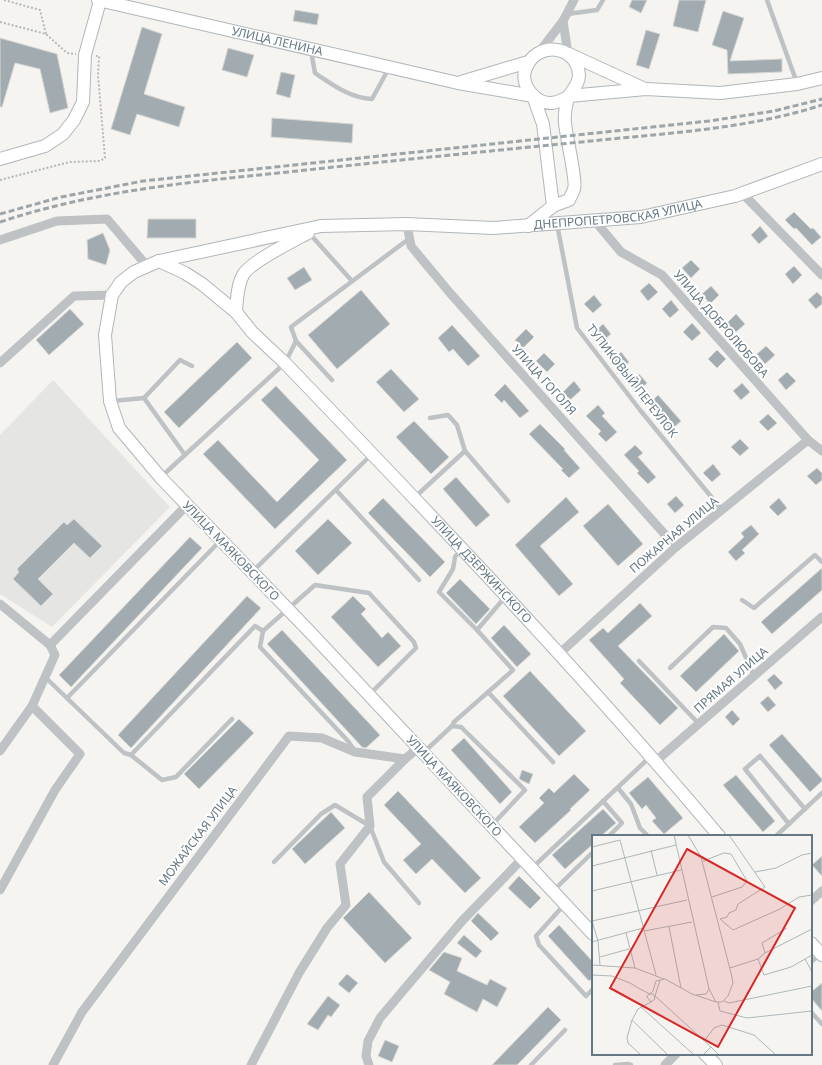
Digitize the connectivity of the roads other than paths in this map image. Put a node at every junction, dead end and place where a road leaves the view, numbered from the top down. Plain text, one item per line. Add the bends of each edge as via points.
1 (99, 0) edge
2 (574, 0) edge
3 (604, 0) edge
4 (767, 0) edge
5 (565, 18) junction
6 (310, 49) junction
7 (540, 51) junction
8 (568, 54) junction
9 (528, 62) junction
10 (389, 68) junction
11 (822, 78) edge
12 (458, 83) junction
13 (797, 84) junction
14 (646, 89) junction
15 (533, 96) junction
16 (569, 96) junction
17 (0, 159) edge
18 (822, 164) edge
19 (743, 194) junction
20 (553, 206) junction
21 (595, 221) junction
22 (407, 224) junction
23 (557, 224) junction
24 (321, 226) junction
25 (528, 226) junction
26 (308, 233) junction
27 (410, 238) junction
28 (0, 240) edge
29 (153, 264) junction
30 (822, 275) edge
31 (352, 281) junction
32 (112, 295) junction
33 (236, 312) junction
34 (296, 341) junction
35 (0, 363) edge
36 (285, 363) junction
37 (192, 366) dead end
38 (332, 380) dead end
39 (144, 398) junction
40 (110, 401) junction
41 (430, 418) dead end
42 (808, 440) junction
43 (465, 451) junction
44 (822, 451) edge
45 (372, 454) junction
46 (185, 455) junction
47 (160, 478) junction
48 (336, 490) junction
49 (414, 498) junction
50 (508, 501) dead end
51 (187, 505) junction
52 (722, 510) junction
53 (221, 540) junction
54 (676, 547) junction
55 (462, 548) junction
56 (822, 562) edge
57 (252, 572) junction
58 (419, 580) dead end
59 (507, 595) junction
60 (742, 600) dead end
61 (0, 604) edge
62 (287, 608) junction
63 (822, 617) edge
64 (477, 630) junction
65 (263, 631) junction
66 (50, 645) junction
67 (560, 653) junction
68 (639, 661) dead end
69 (670, 668) dead end
70 (754, 676) junction
71 (44, 677) junction
72 (488, 692) junction
73 (369, 695) junction
74 (67, 698) junction
75 (32, 706) junction
76 (232, 719) dead end
77 (699, 724) junction
78 (452, 726) junction
79 (421, 750) junction
80 (0, 751) edge
81 (356, 752) junction
82 (131, 755) junction
83 (405, 759) junction
84 (654, 759) junction
85 (553, 762) dead end
86 (618, 788) junction
87 (822, 793) edge
88 (603, 801) junction
89 (805, 809) junction
90 (789, 824) junction
91 (370, 826) junction
92 (492, 826) junction
93 (610, 835) edge
94 (647, 835) edge
95 (718, 835) edge
96 (777, 835) edge
97 (592, 853) edge
98 (523, 858) junction
99 (274, 862) dead end
100 (532, 868) junction
101 (0, 890) edge
102 (553, 891) junction
103 (822, 891) edge
104 (812, 900) edge
105 (419, 903) dead end
106 (566, 904) junction
107 (592, 933) edge
108 (812, 944) edge
109 (822, 955) edge
110 (812, 961) edge
111 (592, 990) edge
112 (812, 1013) edge
113 (822, 1024) edge
114 (565, 1030) dead end
115 (675, 1055) edge
116 (706, 1055) edge
117 (53, 1065) edge
118 (251, 1065) edge
119 (369, 1065) edge
120 (531, 1065) edge
121 (615, 1065) edge
122 (631, 1065) edge
123 (665, 1065) edge
124 (716, 1065) edge

1 - 6 main road, УЛИЦА ЛЕНИНА
1 - 17 main road via 85,55 83,102 74,120 63,134 45,146
2 - 5 street
3 - 5 lane via 597,10
4 - 13 lane
5 - 7 street
5 - 8 street
6 - 10 main road, УЛИЦА ЛЕНИНА
6 - 10 lane via 315,73 359,99 372,99
7 - 8 main road via 550,48
7 - 9 main road
8 - 14 main road
8 - 16 main road via 576,64 579,75 576,87
9 - 12 main road
9 - 15 main road via 524,80
10 - 12 main road, УЛИЦА ЛЕНИНА
11 - 13 main road
12 - 15 main road, УЛИЦА ЛЕНИНА
13 - 14 main road via 720,93
14 - 16 main road
15 - 16 main road via 551,103
15 - 20 main road via 543,124
16 - 20 main road via 565,122 575,188 569,200
18 - 19 main road, ДНЕПРОПЕТРОВСКАЯ УЛИЦА
19 - 21 main road, ДНЕПРОПЕТРОВСКАЯ УЛИЦА via 641,217
19 - 30 street
20 - 25 main road
21 - 23 main road, ДНЕПРОПЕТРОВСКАЯ УЛИЦА
21 - 42 street, УЛИЦА ДОБРОЛЮБОВА via 621,252 662,275
22 - 24 main road, ДНЕПРОПЕТРОВСКАЯ УЛИЦА
22 - 25 main road, ДНЕПРОПЕТРОВСКАЯ УЛИЦА via 493,228
22 - 27 street, УЛИЦА ГОГОЛЯ
23 - 25 main road, ДНЕПРОПЕТРОВСКАЯ УЛИЦА
23 - 52 lane, ТУПИКОВЫЙ ПЕРЕУЛОК via 578,328 640,410
24 - 26 main road
24 - 29 main road, УЛИЦА МАЯКОВСКОГО
26 - 31 lane
26 - 33 main road via 265,257 243,274
27 - 31 lane
27 - 54 street, УЛИЦА ГОГОЛЯ via 411,246 450,293
28 - 29 street via 57,221 107,220
29 - 32 main road, УЛИЦА МАЯКОВСКОГО via 134,272 121,282
29 - 33 main road, УЛИЦА ДЗЕРЖИНСКОГО via 184,273
31 - 34 lane via 291,327
32 - 35 street via 74,296
32 - 40 main road, УЛИЦА МАЯКОВСКОГО via 105,335
33 - 36 main road, УЛИЦА ДЗЕРЖИНСКОГО via 252,332
34 - 36 lane
34 - 38 lane
36 - 45 main road, УЛИЦА ДЗЕРЖИНСКОГО
36 - 46 lane
37 - 39 lane via 180,360
39 - 40 lane
39 - 46 lane
40 - 47 main road, УЛИЦА МАЯКОВСКОГО via 119,428
41 - 43 lane via 448,415 457,425
42 - 44 street, УЛИЦА ДОБРОЛЮБОВА
42 - 52 street, ПОЖАРНАЯ УЛИЦА
43 - 49 lane
43 - 50 lane
45 - 48 lane
45 - 49 main road, УЛИЦА ДЗЕРЖИНСКОГО
46 - 47 lane
47 - 51 main road, УЛИЦА МАЯКОВСКОГО
48 - 57 lane
48 - 58 lane
49 - 55 main road, УЛИЦА ДЗЕРЖИНСКОГО
51 - 53 main road, УЛИЦА МАЯКОВСКОГО
51 - 66 street
52 - 54 street, ПОЖАРНАЯ УЛИЦА
53 - 57 main road, УЛИЦА МАЯКОВСКОГО
53 - 74 lane
54 - 67 street, ПОЖАРНАЯ УЛИЦА
55 - 59 main road, УЛИЦА ДЗЕРЖИНСКОГО
55 - 64 lane via 439,592
56 - 60 lane via 815,555 754,608
57 - 62 main road, УЛИЦА МАЯКОВСКОГО
59 - 64 lane
59 - 67 main road, УЛИЦА ДЗЕРЖИНСКОГО
61 - 66 street
62 - 65 lane
62 - 73 main road, УЛИЦА МАЯКОВСКОГО
62 - 73 lane via 315,585 368,593 414,642 416,648
63 - 70 street, ПРЯМАЯ УЛИЦА
64 - 72 lane via 513,670
65 - 81 lane via 260,648
65 - 82 lane via 255,626
66 - 71 street via 55,655
67 - 84 main road, УЛИЦА ДЗЕРЖИНСКОГО
68 - 77 lane
69 - 70 lane via 714,627 726,628 740,644
70 - 77 street, ПРЯМАЯ УЛИЦА
71 - 74 lane
71 - 75 street
72 - 78 lane
72 - 85 lane
73 - 79 main road, УЛИЦА МАЯКОВСКОГО
74 - 82 lane via 124,753
75 - 80 street
75 - 101 street via 80,754 55,790
76 - 82 lane via 176,777 162,780
77 - 84 street, ПРЯМАЯ УЛИЦА
78 - 79 lane
78 - 92 lane via 461,727 525,790
79 - 83 street
79 - 92 main road, УЛИЦА МАЯКОВСКОГО
81 - 83 street, МОЖАЙСКАЯ УЛИЦА
81 - 117 street, МОЖАЙСКАЯ УЛИЦА via 322,738 289,736 82,1012
83 - 91 street via 367,797
84 - 86 lane
84 - 95 main road, УЛИЦА ДЗЕРЖИНСКОГО
86 - 88 lane
86 - 94 lane via 631,804 640,828
87 - 89 lane
88 - 93 lane via 622,823
88 - 100 lane
89 - 90 lane
89 - 90 lane via 760,756 745,769
90 - 96 lane
91 - 99 lane via 335,805 321,814
91 - 105 lane via 384,862
91 - 118 street via 340,864 346,905 299,973
92 - 98 main road, УЛИЦА МАЯКОВСКОГО
97 - 102 lane
98 - 100 main road, УЛИЦА МАЯКОВСКОГО
98 - 119 street via 462,921 380,1018 368,1041 366,1056
100 - 102 main road, УЛИЦА МАЯКОВСКОГО
102 - 106 main road, УЛИЦА МАЯКОВСКОГО
103 - 104 street
106 - 107 main road, УЛИЦА МАЯКОВСКОГО
106 - 111 lane via 536,936 539,945 586,996
108 - 109 main road
109 - 110 lane
112 - 113 lane
114 - 120 lane
115 - 123 street
116 - 124 main road
121 - 122 lane

